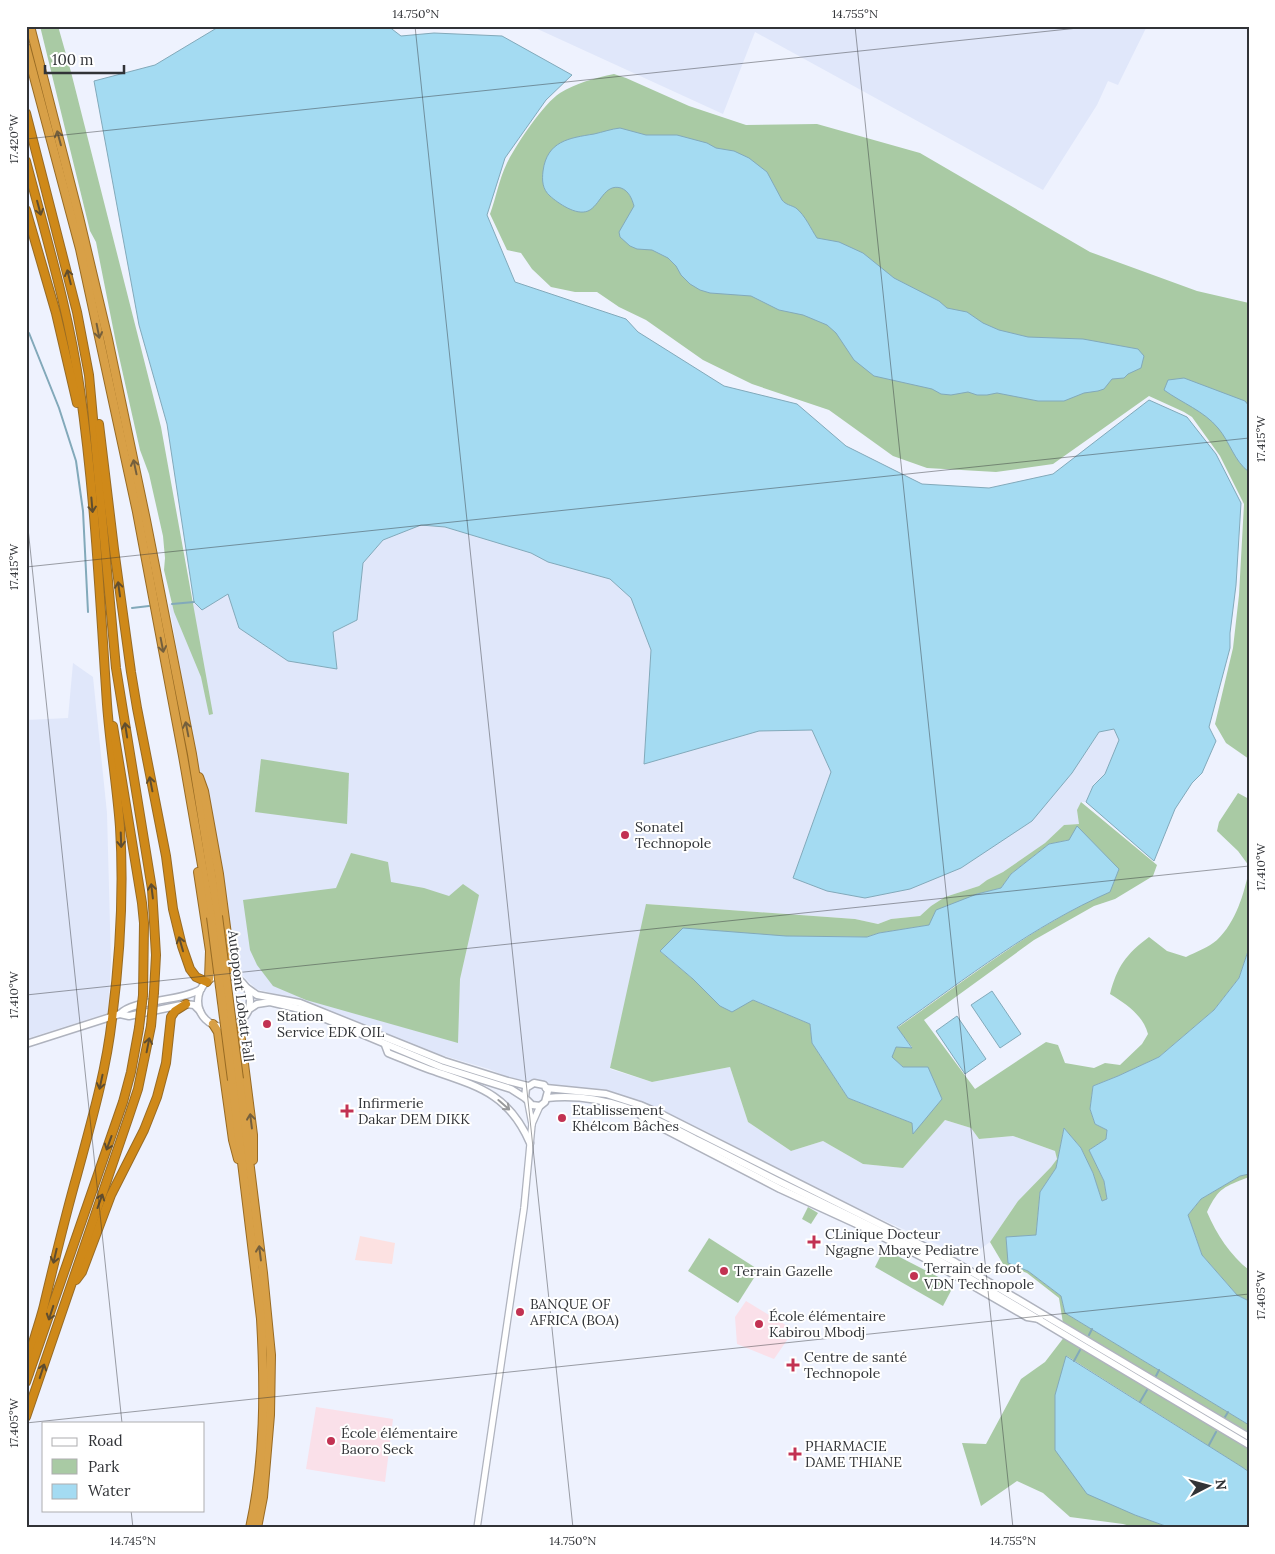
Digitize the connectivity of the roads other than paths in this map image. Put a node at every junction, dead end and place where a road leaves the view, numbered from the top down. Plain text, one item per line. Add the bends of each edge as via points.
1 (30, 26) edge
2 (26, 47) edge
3 (26, 113) edge
4 (26, 161) edge
5 (26, 210) edge
6 (92, 394) junction
7 (87, 445) junction
8 (105, 670) junction
9 (192, 754) junction
10 (183, 756) junction
11 (214, 916) junction
12 (237, 978) junction
13 (208, 981) junction
14 (247, 988) junction
15 (201, 989) junction
16 (186, 1004) junction
17 (248, 1010) junction
18 (202, 1014) junction
19 (116, 1016) junction
20 (242, 1019) junction
21 (213, 1024) junction
22 (26, 1044) edge
23 (385, 1045) junction
24 (528, 1086) junction
25 (480, 1087) junction
26 (503, 1087) junction
27 (546, 1088) junction
28 (548, 1098) junction
29 (527, 1100) junction
30 (540, 1106) junction
31 (638, 1110) junction
32 (532, 1124) junction
33 (530, 1143) junction
34 (779, 1182) junction
35 (249, 1187) junction
36 (796, 1196) junction
37 (72, 1285) junction
38 (1040, 1318) junction
39 (29, 1373) junction
40 (26, 1382) edge
41 (26, 1417) edge
42 (1249, 1437) edge
43 (1249, 1445) edge
44 (250, 1528) edge
45 (257, 1528) edge
46 (477, 1528) edge

9 -> 1 highway via 108,338
2 -> 10 highway via 80,249 150,575
6 -> 3 highway via 77,312
4 -> 7 highway via 72,346
5 - 7 highway via 56,313
13 -> 6 highway via 196,977 190,969 173,909 137,708 104,454
37 -> 6 highway, bridge via 138,1089 151,1026 156,947 152,889 116,668
7 -> 8 highway
8 -> 19 highway via 120,824
8 -> 39 highway, bridge via 141,891 143,994 123,1102
9 - 11 highway
9 - 12 highway via 204,791 231,964
10 - 11 highway
10 - 13 highway via 186,796 210,951
11 - 35 highway, Autopont Lobatt Fall, bridge
12 - 13 main road via 219,975
12 - 14 main road
13 - 15 main road
14 - 17 main road
14 - 24 main road via 257,995 300,1003 444,1061
15 - 18 main road
15 - 19 main road via 185,996 130,1008
16 - 18 main road via 194,1005
16 - 19 main road
16 - 37 highway via 175,1011 170,1022 162,1079 147,1124 111,1195 82,1272
17 - 20 main road
17 - 23 main road via 257,1004 285,1005
18 - 21 main road
19 - 22 main road
19 -> 39 highway via 30,1354
20 - 21 main road via 230,1026
35 -> 20 highway via 253,1135 240,1032
21 - 35 highway via 218,1032 233,1140
23 - 25 main road via 388,1053
23 - 26 main road
24 - 27 main road via 538,1083
24 - 29 main road via 525,1092
25 - 26 main road
25 -> 33 main road via 507,1107
26 - 29 main road
27 - 28 main road
27 - 42 main road via 611,1096 664,1115 955,1262
28 - 30 main road
28 - 31 main road via 574,1096
29 - 30 main road
29 - 32 street
30 - 32 street
31 - 34 main road
31 - 36 main road via 643,1118
32 - 33 street
33 - 46 street via 524,1208
34 - 36 main road
34 - 38 main road via 951,1266
35 - 44 highway via 263,1353 261,1439
45 -> 35 highway via 270,1415 270,1355
36 - 38 main road via 930,1261 1027,1317
41 -> 37 highway
38 - 43 main road
39 - 40 highway

